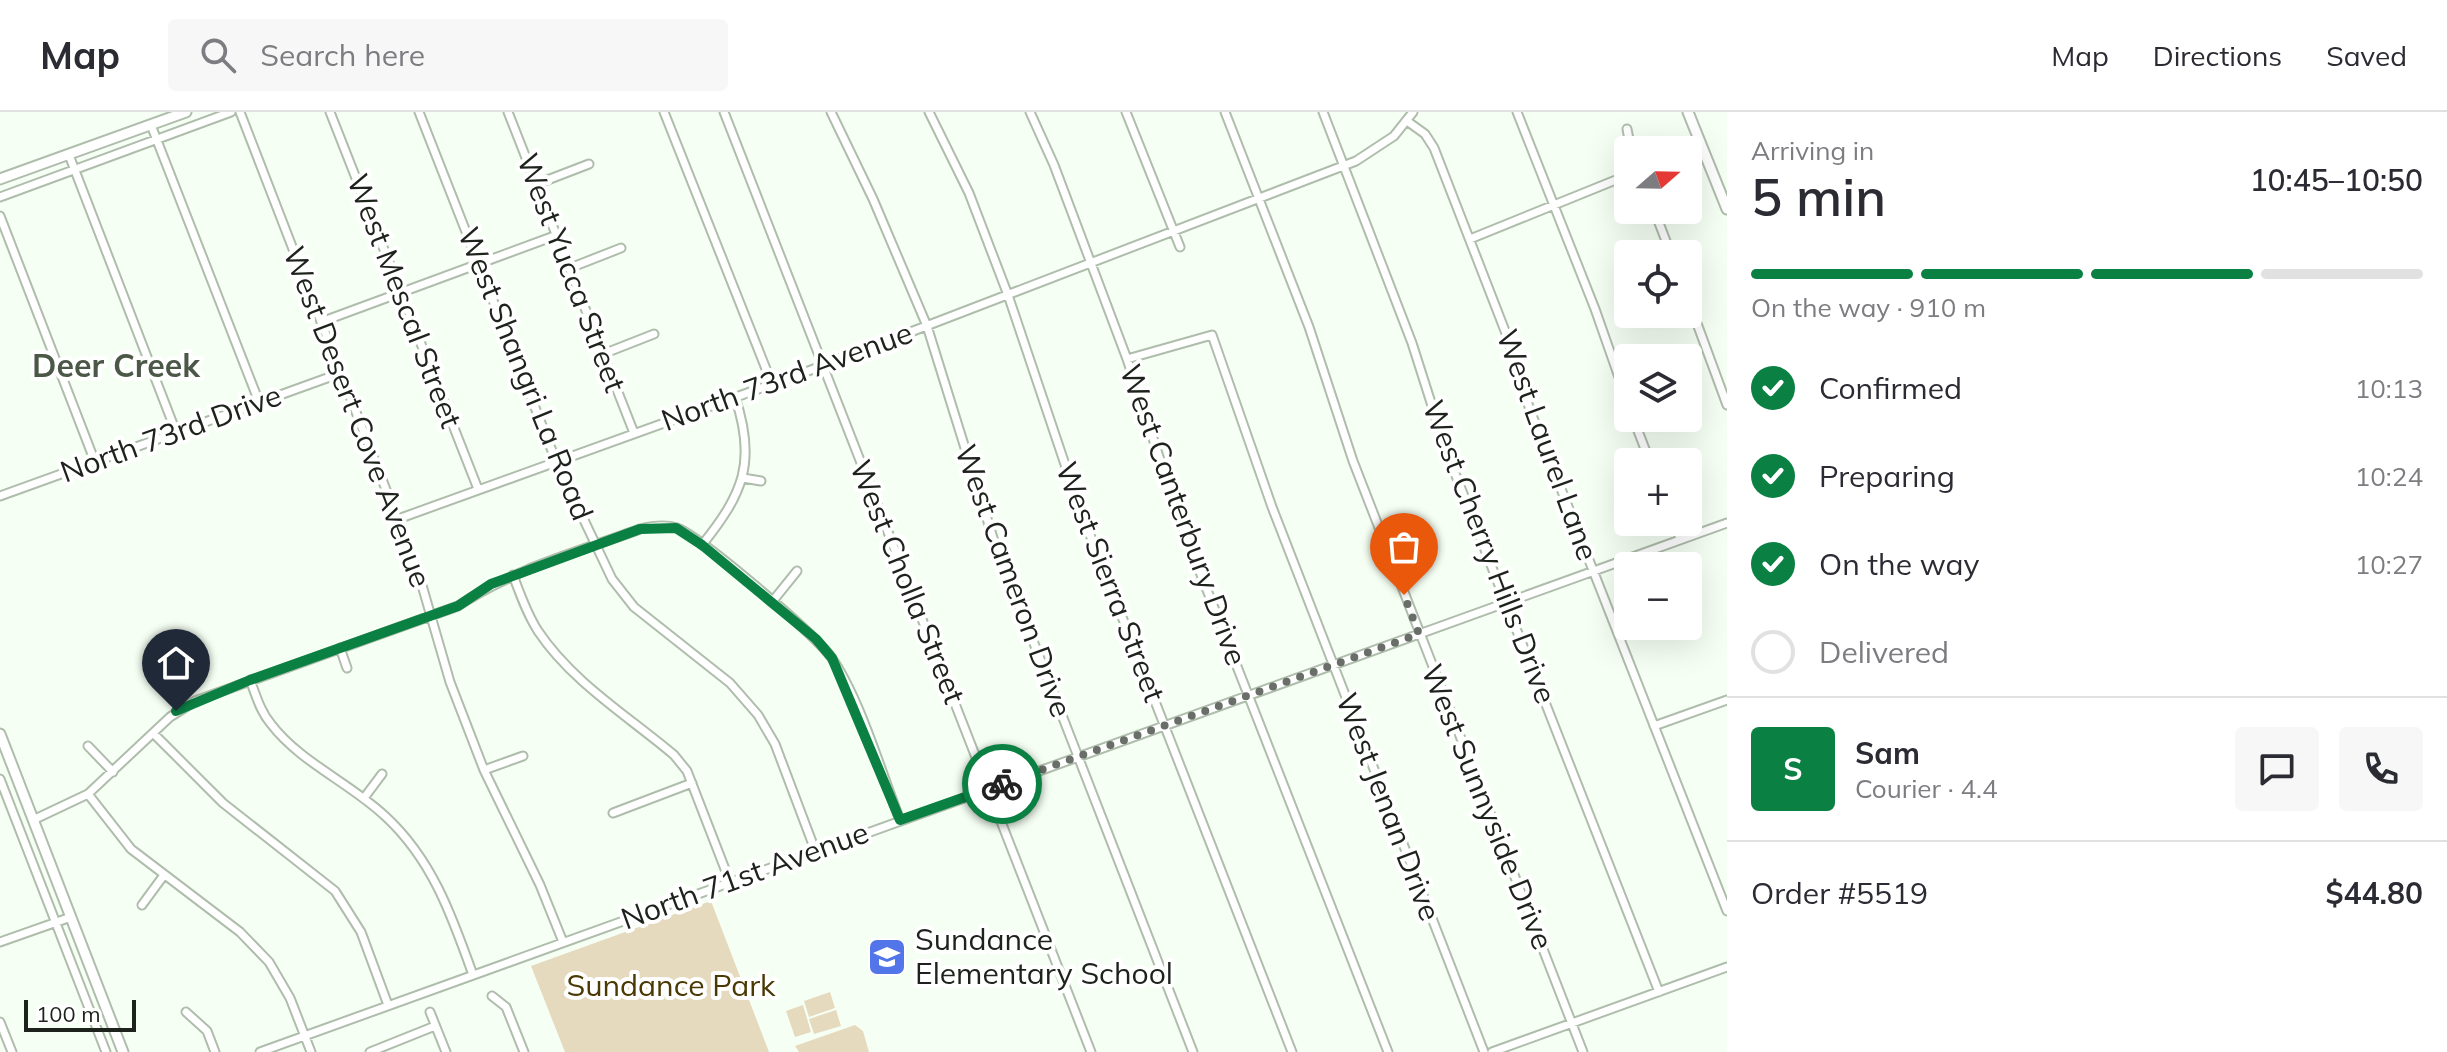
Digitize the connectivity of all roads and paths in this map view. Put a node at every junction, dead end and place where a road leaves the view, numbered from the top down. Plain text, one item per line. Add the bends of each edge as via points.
1 (186, 112) edge
2 (231, 112) edge
3 (240, 112) edge
4 (330, 112) edge
5 (419, 112) edge
6 (508, 112) edge
7 (664, 112) edge
8 (724, 112) edge
9 (831, 112) edge
10 (929, 112) edge
11 (1030, 112) edge
12 (1126, 112) edge
13 (1225, 112) edge
14 (1323, 112) edge
15 (1413, 112) edge
16 (1517, 112) edge
17 (1688, 112) edge
18 (1407, 121) junction
19 (151, 125) junction
20 (1627, 129) dead end
21 (1628, 136) edge
22 (1697, 136) edge
23 (156, 139) junction
24 (1702, 147) edge
25 (69, 155) junction
26 (589, 164) dead end
27 (1344, 166) junction
28 (74, 170) junction
29 (0, 179) edge
30 (1614, 181) edge
31 (537, 184) junction
32 (0, 197) edge
33 (1259, 198) junction
34 (1555, 207) junction
35 (1727, 209) edge
36 (0, 216) edge
37 (1174, 231) junction
38 (557, 235) junction
39 (1470, 239) junction
40 (1180, 247) dead end
41 (621, 248) dead end
42 (1090, 263) junction
43 (479, 264) junction
44 (570, 268) junction
45 (401, 292) junction
46 (1008, 295) junction
47 (321, 322) junction
48 (927, 326) junction
49 (1699, 328) edge
50 (654, 334) dead end
51 (603, 354) junction
52 (1127, 359) junction
53 (1614, 365) edge
54 (822, 366) junction
55 (341, 373) junction
56 (772, 384) junction
57 (735, 397) junction
58 (259, 402) junction
59 (1727, 405) edge
60 (176, 432) junction
61 (634, 433) junction
62 (556, 461) junction
63 (95, 462) junction
64 (743, 478) junction
65 (761, 481) dead end
66 (478, 489) junction
67 (0, 496) edge
68 (398, 519) junction
69 (1727, 523) edge
70 (1679, 536) edge
71 (1680, 539) junction
72 (596, 545) junction
73 (702, 545) junction
74 (797, 571) dead end
75 (1594, 571) junction
76 (513, 575) junction
77 (772, 602) junction
78 (1507, 602) junction
79 (432, 614) junction
80 (1419, 634) junction
81 (340, 648) junction
82 (1333, 665) junction
83 (347, 668) dead end
84 (250, 680) junction
85 (1248, 695) junction
86 (1727, 700) edge
87 (1164, 726) junction
88 (1654, 726) junction
89 (153, 733) junction
90 (0, 734) edge
91 (88, 746) dead end
92 (523, 756) dead end
93 (1077, 757) junction
94 (484, 770) junction
95 (113, 772) junction
96 (382, 774) dead end
97 (0, 779) edge
98 (692, 783) junction
99 (989, 788) junction
100 (88, 794) junction
101 (364, 798) junction
102 (613, 813) dead end
103 (33, 820) junction
104 (900, 820) junction
105 (815, 850) junction
106 (164, 875) junction
107 (730, 882) junction
108 (142, 905) dead end
109 (1727, 911) edge
110 (71, 917) junction
111 (56, 922) junction
112 (0, 942) edge
113 (563, 942) junction
114 (1727, 967) edge
115 (473, 975) junction
116 (1659, 992) junction
117 (492, 996) dead end
118 (388, 1005) junction
119 (186, 1012) dead end
120 (430, 1012) dead end
121 (0, 1022) edge
122 (1572, 1023) junction
123 (435, 1026) junction
124 (305, 1036) junction
125 (12, 1052) edge
126 (106, 1052) edge
127 (123, 1052) edge
128 (215, 1052) edge
129 (260, 1052) edge
130 (311, 1052) edge
131 (370, 1052) edge
132 (446, 1052) edge
133 (524, 1052) edge
134 (1091, 1052) edge
135 (1193, 1052) edge
136 (1292, 1052) edge
137 (1388, 1052) edge
138 (1484, 1052) edge
139 (1492, 1052) edge
140 (1583, 1052) edge

1 - 19 main road
2 - 23 street
3 - 47 street, West Desert Cove Avenue
4 - 45 street, West Mescal Street
5 - 43 street, West Shangri La Road
6 - 31 street, West Yucca Street
7 - 56 street
8 - 54 street, West Cholla Street
9 - 48 street, West Cameron Drive
10 - 46 street, West Sierra Street via 969,193
11 - 42 street, West Canterbury Drive
12 - 37 street
13 - 33 street, West Sunnyside Drive
14 - 27 street, West Cherry Hills Drive
15 - 18 street, North 73rd Avenue
16 - 34 street
17 - 22 main road
18 - 27 street, North 73rd Avenue via 1382,146
18 - 39 street, West Laurel Lane via 1430,139
19 - 23 street
19 - 25 main road
20 - 21 street
23 - 28 street
23 - 58 street
24 - 35 main road
25 - 28 street
25 - 29 main road
26 - 31 street
27 - 33 street, North 73rd Avenue
27 - 78 street, West Cherry Hills Drive via 1412,343 1447,453
28 - 32 street
28 - 60 street
30 - 34 street
31 - 38 street, West Yucca Street
33 - 37 street, North 73rd Avenue
33 - 80 street, West Sunnyside Drive
34 - 39 street
34 - 53 street
36 - 63 street
37 - 40 street
37 - 42 street, North 73rd Avenue
38 - 43 street
38 - 44 street, West Yucca Street
39 - 75 street, West Laurel Lane
41 - 44 street
42 - 46 street, North 73rd Avenue
42 - 52 street, West Canterbury Drive
43 - 45 street
43 - 62 street, West Shangri La Road
44 - 51 street, West Yucca Street
45 - 47 street
45 - 66 street, West Mescal Street
46 - 48 street, North 73rd Avenue
46 - 87 street, West Sierra Street via 1081,512
47 - 55 street, West Desert Cove Avenue
48 - 54 street, North 73rd Avenue
48 - 93 street, West Cameron Drive via 993,538
49 - 59 street
50 - 51 street
51 - 61 street, West Yucca Street
52 - 82 street, West Jenan Drive via 1212,335
52 - 85 street, West Canterbury Drive via 1180,521
54 - 56 street, North 73rd Avenue
54 - 99 street, West Cholla Street
55 - 58 street, North 73rd Drive
55 - 68 street, West Desert Cove Avenue
56 - 57 street, North 73rd Avenue
57 - 61 street, North 73rd Avenue
57 - 64 street via 746,438
58 - 60 street, North 73rd Drive
60 - 63 street, North 73rd Drive
61 - 62 street, North 73rd Avenue
62 - 66 street, North 73rd Avenue
62 - 72 street, West Shangri La Road
63 - 67 street, North 73rd Drive
64 - 65 street
64 - 73 street via 727,514
66 - 68 street, North 73rd Avenue
68 - 79 street, West Desert Cove Avenue
69 - 71 street, North 71st Avenue
70 - 71 street
71 - 75 street, North 71st Avenue
72 - 73 street via 659,526 676,528
72 - 76 street
72 - 105 street, West Shangri La Road via 634,607 730,683 758,715 775,744
73 - 77 street
74 - 77 street
75 - 78 street, North 71st Avenue
75 - 88 street, West Laurel Lane
76 - 79 street via 458,606
76 - 98 street via 531,619 553,651 674,755
77 - 104 street via 832,658
78 - 80 street, North 71st Avenue
78 - 116 street, West Cherry Hills Drive
79 - 81 street
79 - 94 street, West Desert Cove Avenue via 450,682
80 - 82 street, North 71st Avenue
80 - 122 street, West Sunnyside Drive
81 - 83 street
81 - 84 street
82 - 85 street, North 71st Avenue
82 - 138 street, West Jenan Drive
84 - 89 street via 185,706
84 - 101 street via 264,714 280,734
85 - 87 street, North 71st Avenue
85 - 137 street, West Canterbury Drive
86 - 88 street
87 - 93 street, North 71st Avenue
87 - 136 street, West Sierra Street
88 - 109 street, West Laurel Lane
89 - 95 street
89 - 118 street via 223,803 335,891 361,932
90 - 103 main road
91 - 95 street
92 - 94 street
93 - 99 street, North 71st Avenue
93 - 135 street, West Cameron Drive
94 - 113 street, West Desert Cove Avenue
95 - 100 street
96 - 101 street
97 - 111 street
98 - 102 street
98 - 107 street
99 - 104 street, North 71st Avenue
99 - 134 street, West Cholla Street
100 - 103 street
100 - 106 street via 124,841
101 - 115 street via 429,869
103 - 110 main road
104 - 105 street, North 71st Avenue
105 - 107 street, North 71st Avenue
106 - 108 street
106 - 124 street via 240,932 269,962
107 - 113 street, North 71st Avenue
110 - 111 street
110 - 127 main road
111 - 112 street
111 - 126 street
113 - 115 street, North 71st Avenue
114 - 116 street
115 - 118 street, North 71st Avenue
116 - 122 street
117 - 133 street via 506,1007
118 - 124 street, North 71st Avenue
119 - 128 street via 207,1031
120 - 123 street
121 - 125 street
122 - 139 street
122 - 140 street, West Sunnyside Drive
123 - 131 street
123 - 132 street
124 - 129 street, North 71st Avenue
124 - 130 street

